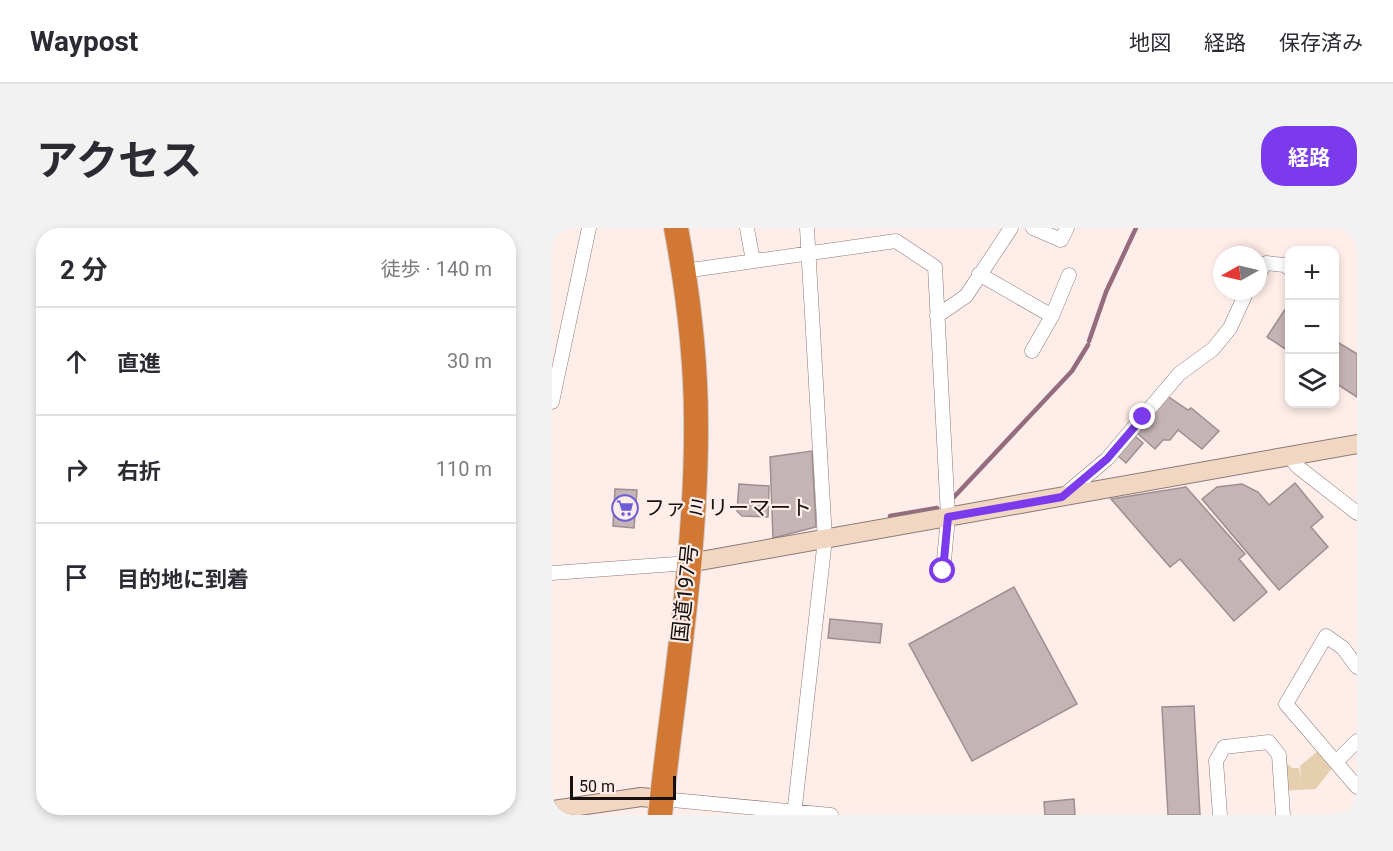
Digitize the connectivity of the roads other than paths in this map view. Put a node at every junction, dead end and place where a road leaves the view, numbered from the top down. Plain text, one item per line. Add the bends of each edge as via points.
1 (589, 228) edge
2 (676, 228) edge
3 (747, 228) edge
4 (807, 228) edge
5 (1011, 228) edge
6 (1033, 228) edge
7 (1067, 228) edge
8 (808, 253) junction
9 (753, 261) junction
10 (1267, 263) edge
11 (1285, 266) edge
12 (684, 271) junction
13 (979, 274) junction
14 (1069, 275) dead end
15 (1243, 300) edge
16 (937, 316) junction
17 (1052, 316) junction
18 (1032, 351) dead end
19 (552, 402) edge
20 (1357, 444) edge
21 (1289, 456) junction
22 (1062, 497) junction
23 (1357, 513) edge
24 (948, 517) junction
25 (825, 539) junction
26 (688, 563) junction
27 (943, 571) dead end
28 (552, 573) edge
29 (1357, 667) edge
30 (1357, 741) edge
31 (1336, 762) dead end
32 (1357, 787) edge
33 (661, 807) edge
34 (552, 810) edge
35 (794, 813) edge
36 (831, 815) edge
37 (1220, 815) edge
38 (1283, 815) edge

1 - 19 street
2 - 12 highway, 国道197号
3 - 9 street
4 - 8 street
5 - 13 street
6 - 7 street via 1062,240
8 - 9 street
8 - 16 street via 896,241 935,267
8 - 25 street
9 - 12 street
10 - 11 street
12 - 26 highway, 国道197号 via 696,422
13 - 16 street via 966,296
13 - 17 street
14 - 17 street
15 - 22 street via 1230,328 1213,348 1179,375 1107,459
16 - 24 street
17 - 18 street
20 - 21 street
21 - 22 street
21 - 23 street
22 - 24 street
24 - 25 street
24 - 27 street
25 - 26 street
25 - 35 street
26 - 28 street
26 - 33 highway, 国道197号
29 - 32 street via 1343,648 1326,636 1286,704
30 - 31 street
33 - 34 street via 641,797
33 - 35 street
35 - 36 street
37 - 38 street via 1216,761 1224,747 1269,742 1279,755

